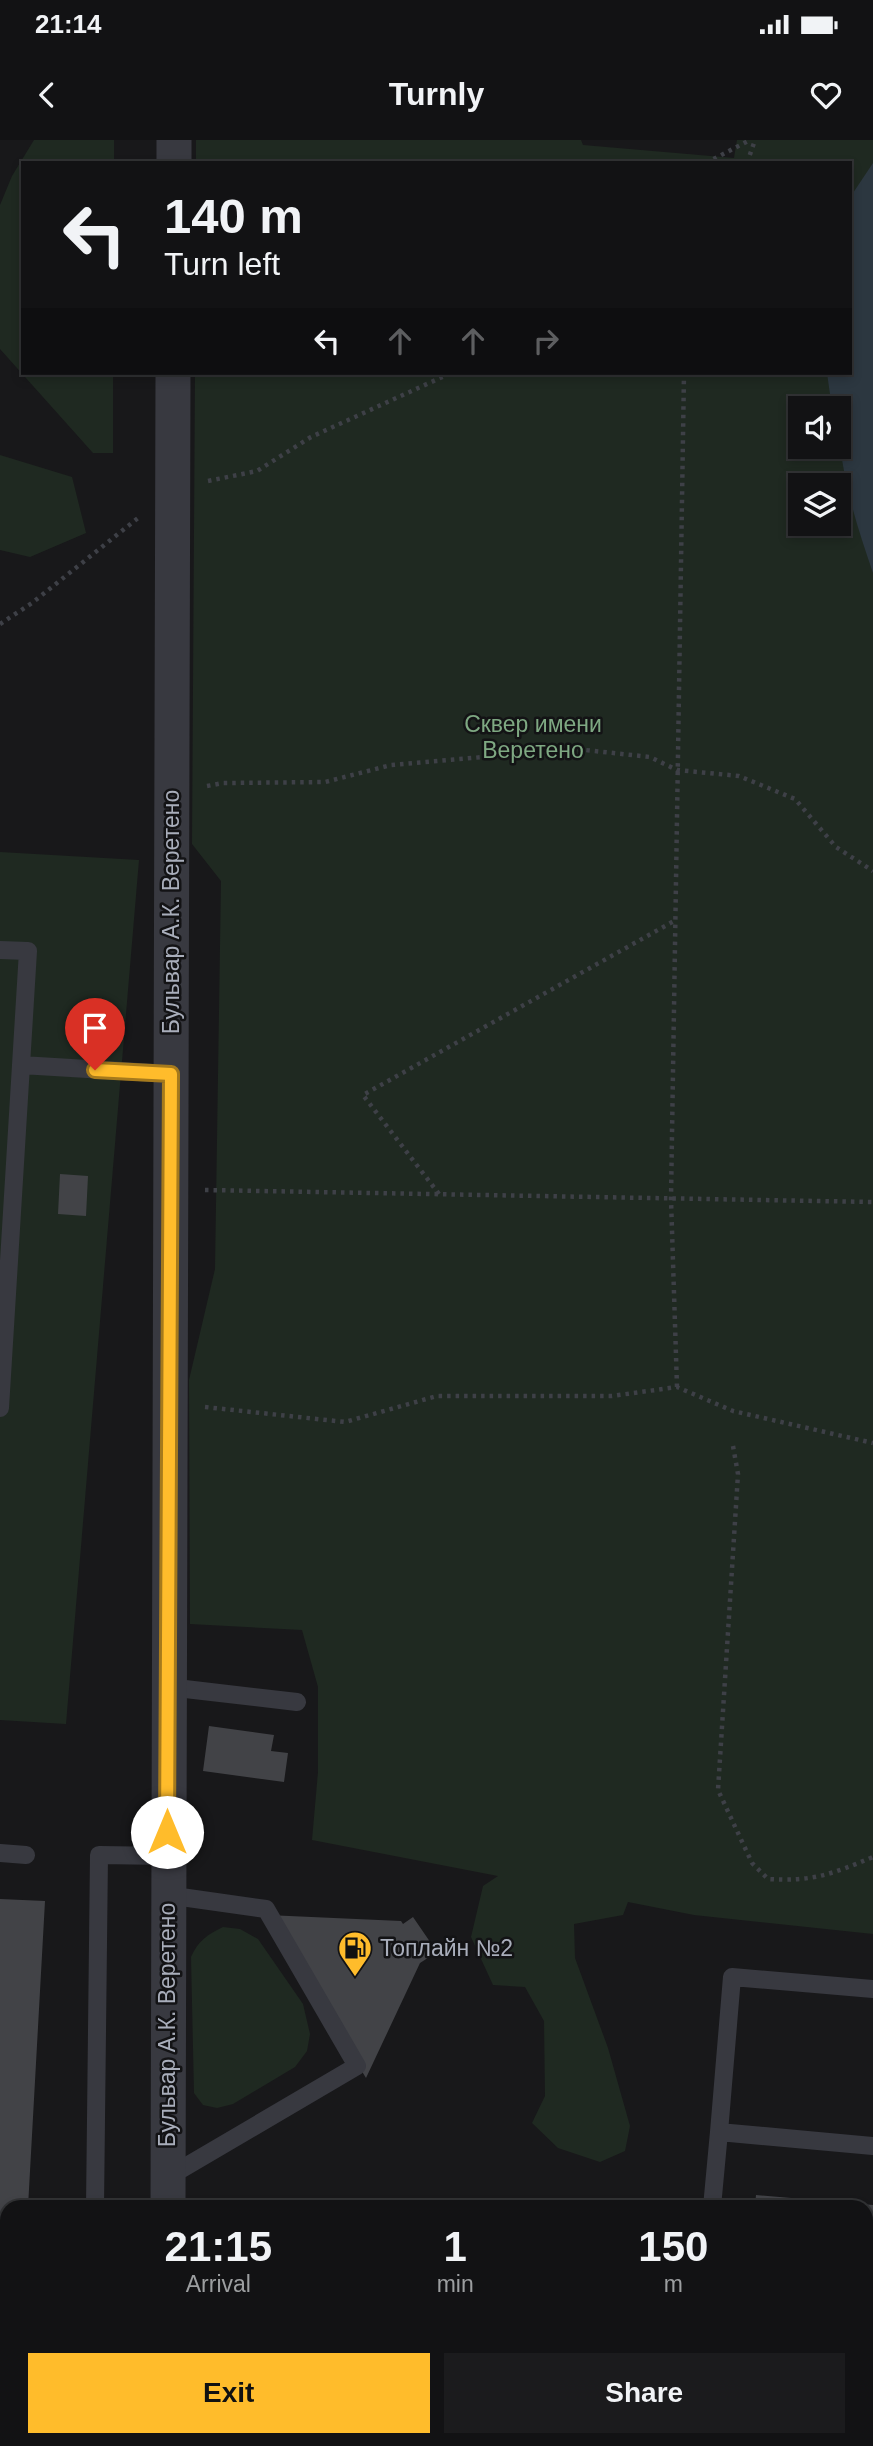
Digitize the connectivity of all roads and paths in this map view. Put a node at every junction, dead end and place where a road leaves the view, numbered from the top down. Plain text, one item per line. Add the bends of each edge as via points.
1 (174, 140) edge
2 (752, 140) edge
3 (174, 161) edge
4 (710, 161) edge
5 (747, 161) edge
6 (173, 375) edge
7 (447, 375) edge
8 (684, 375) edge
9 (173, 488) junction
10 (0, 624) edge
11 (677, 770) junction
12 (172, 793) junction
13 (873, 871) edge
14 (674, 920) junction
15 (0, 950) edge
16 (21, 1065) junction
17 (171, 1074) junction
18 (170, 1189) junction
19 (439, 1194) junction
20 (671, 1199) junction
21 (873, 1202) edge
22 (677, 1387) junction
23 (0, 1395) edge
24 (169, 1404) junction
25 (0, 1408) edge
26 (873, 1443) edge
27 (733, 1446) dead end
28 (168, 1687) junction
29 (297, 1702) dead end
30 (0, 1853) edge
31 (26, 1855) dead end
32 (167, 1856) junction
33 (873, 1857) edge
34 (167, 1895) junction
35 (873, 1989) edge
36 (719, 2132) junction
37 (873, 2142) edge
38 (168, 2192) edge
39 (95, 2200) edge
40 (713, 2200) edge

1 - 3 street
2 - 4 path
2 - 5 path
6 - 9 street, Бульвар А.К. Веретено
7 - 9 path via 311,437 257,471
8 - 11 path
9 - 10 path
9 - 12 street, Бульвар А.К. Веретено
11 - 12 path via 650,757 576,749 391,765 325,782 223,783
11 - 13 path via 739,776 795,799 836,846
11 - 14 path
12 - 17 street, Бульвар А.К. Веретено
14 - 19 path via 363,1095
14 - 20 path
15 - 16 lane via 28,951
16 - 17 lane
16 - 23 lane
17 - 18 street, Бульвар А.К. Веретено
18 - 19 path
18 - 24 street, Бульвар А.К. Веретено
19 - 20 path
20 - 21 path
20 - 22 path
22 - 24 path via 612,1396 437,1396 345,1422
22 - 26 path via 733,1411
23 - 25 lane
24 - 28 street, Бульвар А.К. Веретено
27 - 33 path via 738,1474 718,1790 752,1863 768,1879 804,1881
28 - 29 lane
28 - 32 street, Бульвар А.К. Веретено
30 - 31 lane
32 - 34 street, Бульвар А.К. Веретено
32 - 39 lane via 99,1855
34 - 38 street, Бульвар А.К. Веретено
34 - 38 lane via 266,1909 357,2066
35 - 36 lane via 732,1977
36 - 37 lane
36 - 40 lane

